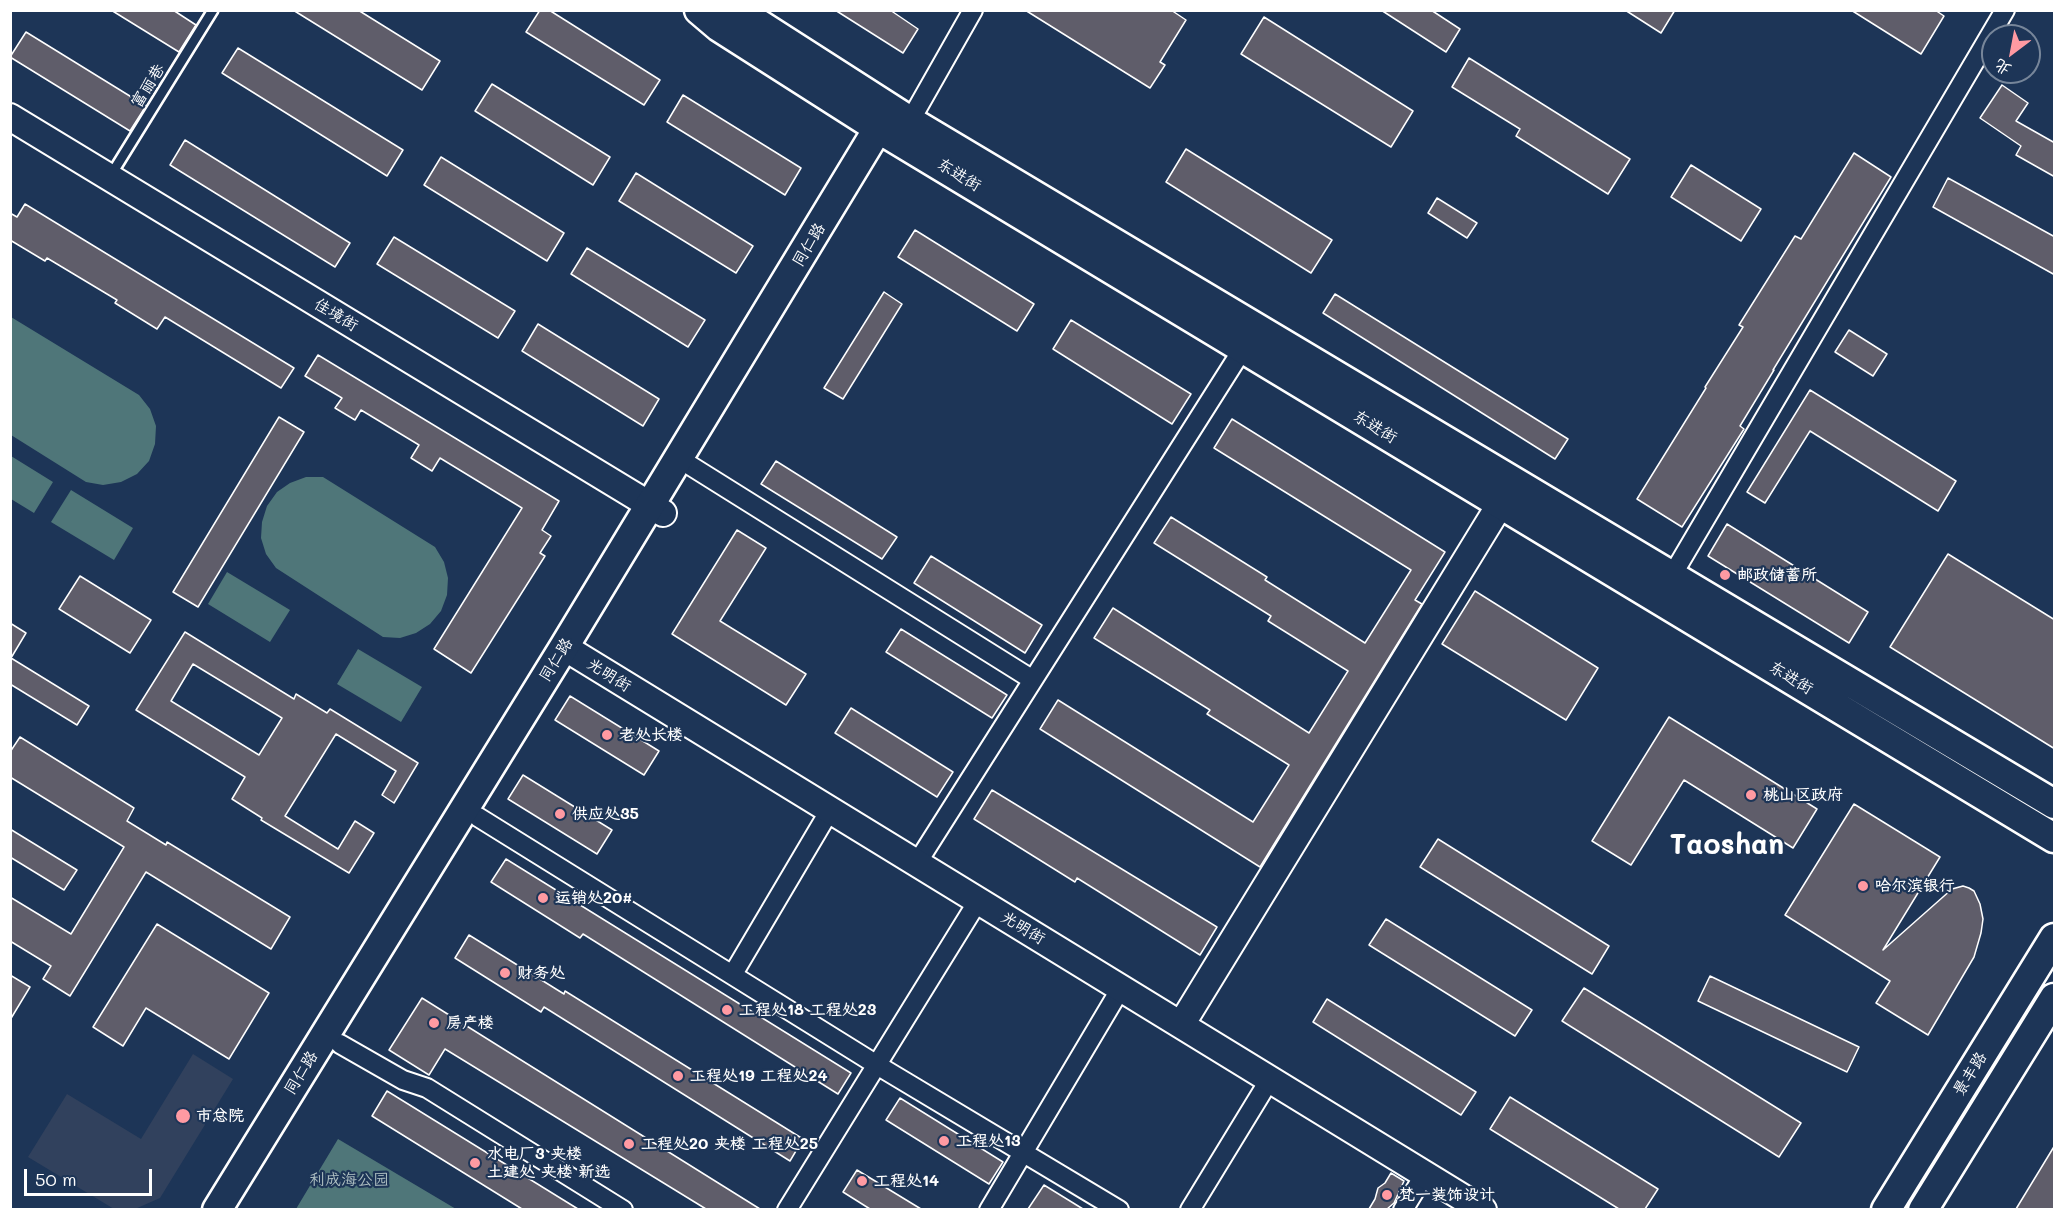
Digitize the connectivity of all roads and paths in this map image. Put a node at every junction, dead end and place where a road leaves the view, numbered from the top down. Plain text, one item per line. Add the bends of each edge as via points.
1 (213, 10) edge
2 (699, 10) edge
3 (737, 10) edge
4 (973, 10) edge
5 (2005, 10) edge
6 (10, 117) edge
7 (895, 122) junction
8 (110, 177) junction
9 (1244, 347) junction
10 (691, 466) junction
11 (1501, 503) junction
12 (656, 509) junction
13 (1665, 587) junction
14 (570, 651) junction
15 (1033, 680) junction
16 (2055, 804) edge
17 (830, 810) junction
18 (478, 817) junction
19 (2055, 838) edge
20 (916, 863) junction
21 (978, 901) junction
22 (2055, 938) edge
23 (733, 974) junction
24 (1121, 988) junction
25 (2055, 998) edge
26 (1181, 1025) junction
27 (340, 1044) junction
28 (878, 1065) junction
29 (1270, 1079) junction
30 (1024, 1153) junction
31 (1425, 1174) junction
32 (217, 1209) edge
33 (240, 1209) edge
34 (623, 1209) edge
35 (787, 1209) edge
36 (989, 1209) edge
37 (1119, 1209) edge
38 (1190, 1209) edge
39 (1403, 1209) edge
40 (1483, 1209) edge
41 (1886, 1209) edge
42 (1923, 1209) edge

1 - 8 lane, 富丽巷
2 - 7 main road, 东进街 via 719,27
3 - 7 main road, 东进街
4 - 7 street
5 - 13 street
6 - 8 street, 佳境街
7 - 9 main road, 东进街
7 - 10 main road, 同仁路
7 - 12 main road, 同仁路
7 - 13 main road, 东进街
8 - 12 street, 佳境街
9 - 11 main road, 东进街
9 - 15 street
10 - 12 main road, 同仁路
10 - 15 street
11 - 13 main road, 东进街
11 - 26 street
12 - 14 main road, 同仁路
13 - 16 main road, 东进街
13 - 19 main road, 东进街
14 - 17 street, 光明街
14 - 18 main road, 同仁路
14 - 32 main road, 同仁路
15 - 20 street
17 - 20 street, 光明街
17 - 23 street
18 - 23 street
18 - 27 main road, 同仁路
20 - 21 street, 光明街
21 - 24 street, 光明街
21 - 28 street
22 - 41 main road, 景丰路
23 - 28 street
24 - 26 street, 光明街
24 - 30 street
25 - 42 main road, 景丰路
26 - 29 street, 光明街
27 - 33 main road, 同仁路
27 - 34 street via 403,1080 427,1088
28 - 30 street
28 - 35 street
29 - 31 street, 光明街
29 - 38 street
30 - 36 street
30 - 37 street
31 - 39 street
31 - 40 street, 光明街

